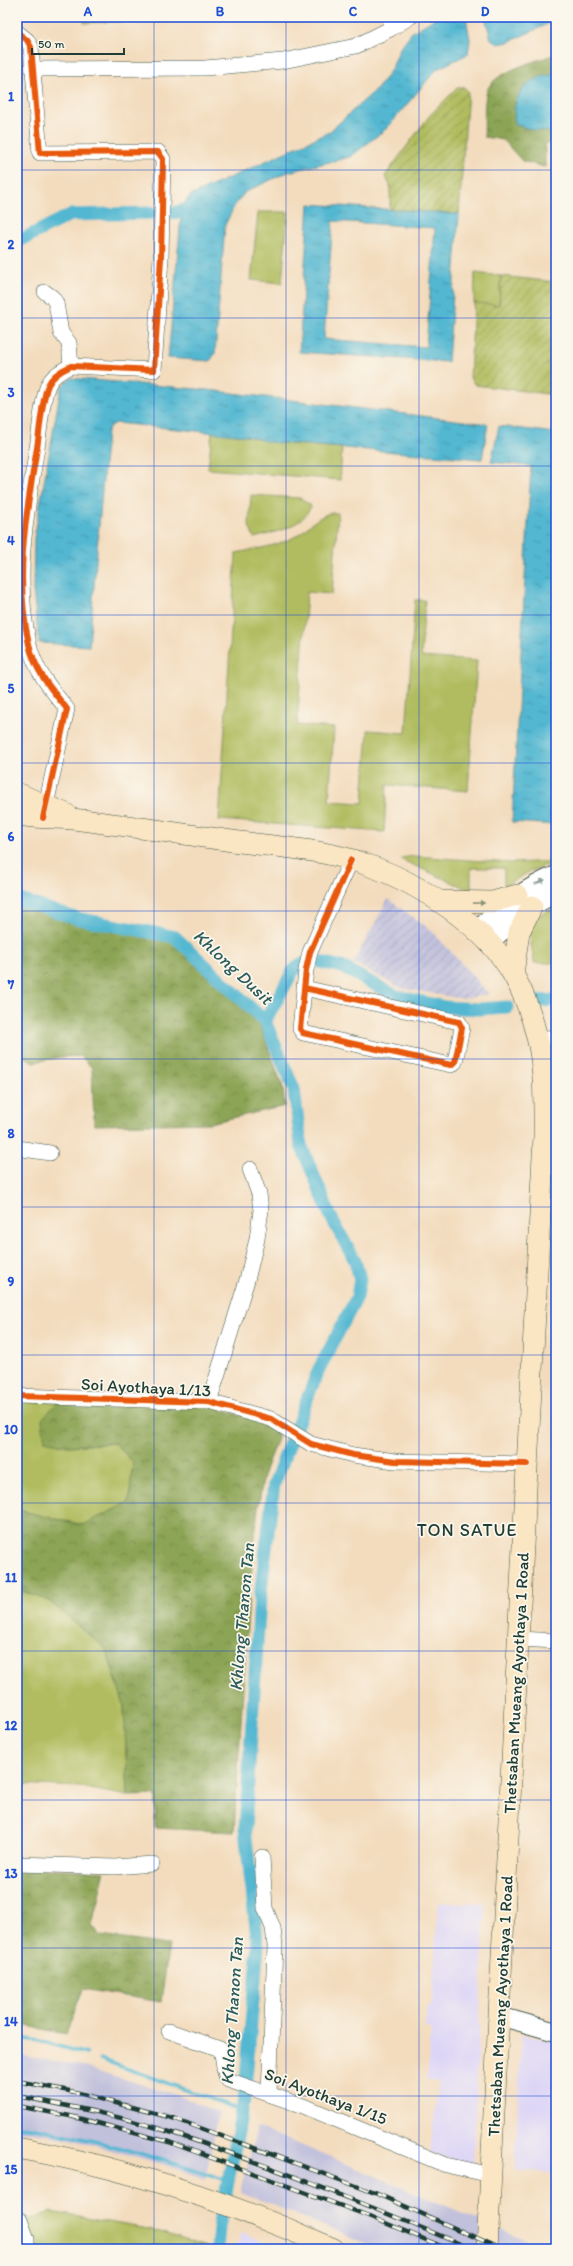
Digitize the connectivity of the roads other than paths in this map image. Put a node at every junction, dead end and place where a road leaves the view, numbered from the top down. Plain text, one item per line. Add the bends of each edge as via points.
1 (410, 17) edge
2 (391, 23) edge
3 (17, 32) edge
4 (33, 70) junction
5 (45, 292) dead end
6 (71, 366) junction
7 (19, 552) edge
8 (17, 793) edge
9 (44, 812) junction
10 (17, 815) edge
11 (351, 860) junction
12 (556, 875) edge
13 (556, 893) edge
14 (440, 901) junction
15 (524, 901) junction
16 (482, 937) junction
17 (513, 974) junction
18 (304, 988) junction
19 (547, 1038) edge
20 (17, 1148) edge
21 (50, 1153) dead end
22 (250, 1169) dead end
23 (17, 1396) edge
24 (209, 1402) junction
25 (527, 1464) junction
26 (518, 1639) junction
27 (556, 1641) edge
28 (262, 1857) dead end
29 (17, 1864) edge
30 (152, 1864) dead end
31 (499, 2016) junction
32 (169, 2031) dead end
33 (556, 2032) edge
34 (264, 2092) junction
35 (17, 2148) edge
36 (491, 2174) junction
37 (17, 2221) edge
38 (27, 2249) edge
39 (334, 2249) edge
40 (487, 2249) edge

1 - 2 street
2 - 4 street via 356,46 283,61 205,68
3 - 4 street via 31,47
4 - 6 street via 40,153 158,152 163,159 161,258 154,370
5 - 6 street via 56,303 62,333 70,343
6 - 7 street via 60,371 48,385
7 - 9 street via 21,592 33,658 46,683 67,709
8 - 9 main road, Thetsaban Mueang Ayothaya 1 Road
9 - 10 main road, Thetsaban Mueang Ayothaya 1 Road
9 - 11 main road, Thetsaban Mueang Ayothaya 1 Road via 79,820 318,853
11 - 14 main road, Thetsaban Mueang Ayothaya 1 Road via 402,879
11 - 18 street via 310,952
15 -> 12 street via 534,884
13 - 15 street
14 -> 15 main road
14 - 16 main road, Thetsaban Mueang Ayothaya 1 Road
15 - 16 street
15 - 17 main road
16 - 17 main road, Thetsaban Mueang Ayothaya 1 Road
17 - 19 main road, Thetsaban Mueang Ayothaya 1 Road via 528,1009
18 - 18 street via 300,1025 304,1033 451,1065 455,1062 462,1028 458,1022
19 - 25 main road, Thetsaban Mueang Ayothaya 1 Road
20 - 21 street
22 - 24 street via 260,1194 261,1210 257,1239
23 - 24 street, Soi Ayothaya 1/13
24 - 25 street, Soi Ayothaya 1/13 via 271,1419 306,1440 333,1450 395,1461
25 - 26 main road, Thetsaban Mueang Ayothaya 1 Road
26 - 27 street
26 - 31 main road, Thetsaban Mueang Ayothaya 1 Road
28 - 34 street via 265,1908 273,1928 275,1946
29 - 30 street via 115,1867
31 - 33 street
31 - 36 main road, Thetsaban Mueang Ayothaya 1 Road
32 - 34 street, Soi Ayothaya 1/15 via 220,2049 223,2054 223,2069 228,2080
34 - 36 street, Soi Ayothaya 1/15 via 446,2164
35 - 39 main road via 102,2167 190,2192 245,2211
36 - 40 main road, Thetsaban Mueang Ayothaya 1 Road
37 - 38 street via 20,2220 24,2228

